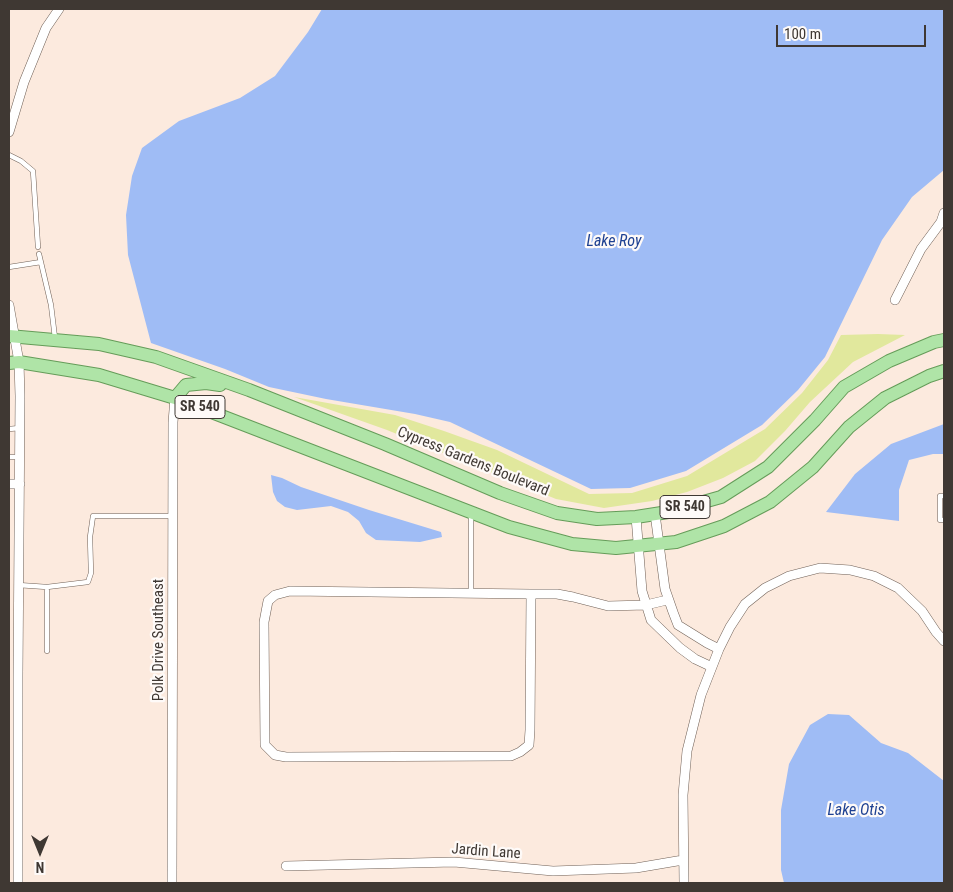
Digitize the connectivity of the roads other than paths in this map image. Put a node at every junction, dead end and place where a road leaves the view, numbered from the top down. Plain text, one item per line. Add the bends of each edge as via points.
1 (59, 9) edge
2 (9, 132) edge
3 (9, 155) edge
4 (943, 219) edge
5 (38, 247) dead end
6 (40, 254) dead end
7 (41, 262) junction
8 (9, 267) edge
9 (895, 300) dead end
10 (9, 305) edge
11 (11, 336) edge
12 (55, 340) junction
13 (944, 340) edge
14 (14, 362) edge
15 (944, 371) edge
16 (250, 390) junction
17 (176, 398) junction
18 (20, 428) junction
19 (9, 429) edge
20 (9, 457) edge
21 (20, 457) junction
22 (9, 484) edge
23 (20, 484) junction
24 (944, 496) edge
25 (471, 512) junction
26 (656, 514) junction
27 (173, 516) junction
28 (636, 517) junction
29 (944, 520) edge
30 (659, 544) junction
31 (638, 546) junction
32 (18, 585) junction
33 (47, 587) junction
34 (471, 594) junction
35 (531, 594) junction
36 (667, 600) junction
37 (646, 605) junction
38 (944, 641) edge
39 (719, 649) junction
40 (47, 651) dead end
41 (712, 667) junction
42 (13, 676) edge
43 (683, 860) junction
44 (286, 866) dead end
45 (18, 883) edge
46 (172, 883) edge
47 (684, 883) edge

1 - 2 street via 46,28 24,82
3 - 5 lane via 32,171
4 - 9 street via 921,249
6 - 7 lane
7 - 8 lane
7 - 12 lane
10 - 11 street
11 - 12 main road, Cypress Gardens Boulevard / SR 540
11 - 14 street
12 - 16 main road, Cypress Gardens Boulevard / SR 540 via 99,344 156,357
13 - 26 main road, Cypress Gardens Boulevard / SR 540 via 889,360 844,387 768,467 721,497
14 - 17 main road, SR 540 via 99,375
14 - 18 street
15 - 30 main road, SR 540 via 886,398 849,427 813,467 770,502 724,526 676,542
16 - 17 main road via 206,383 186,385
16 - 28 main road, Cypress Gardens Boulevard / SR 540 via 556,513 597,519
17 - 25 main road, SR 540
17 - 27 street, Polk Drive Southeast
18 - 19 lane
18 - 21 street
20 - 21 lane
21 - 23 street
22 - 23 street
23 - 32 street
24 - 29 lane via 940,496 940,520
25 - 31 main road, SR 540 via 509,527 572,544 616,548
25 - 34 lane
26 - 28 main road, Cypress Gardens Boulevard / SR 540
26 - 30 street
27 - 33 lane via 93,516 88,582
27 - 46 street, Polk Drive Southeast
28 - 31 street
30 - 31 main road, SR 540
30 - 36 street
31 - 37 street
32 - 33 lane
32 - 42 street
33 - 40 lane
34 - 35 street
34 - 35 street via 290,591 275,595 268,601 264,622 265,745 275,755 286,757 511,756 520,752 529,745
35 - 37 street via 556,594 608,606
36 - 37 street
36 - 39 street via 678,625
37 - 41 street via 651,620 680,648
38 - 39 street via 922,611 898,588 874,576 820,568 779,580 756,595 745,604
39 - 41 street
41 - 43 street via 701,695 687,751
42 - 45 street
43 - 44 street, Jardin Lane via 636,868 553,871 454,862
43 - 47 street

